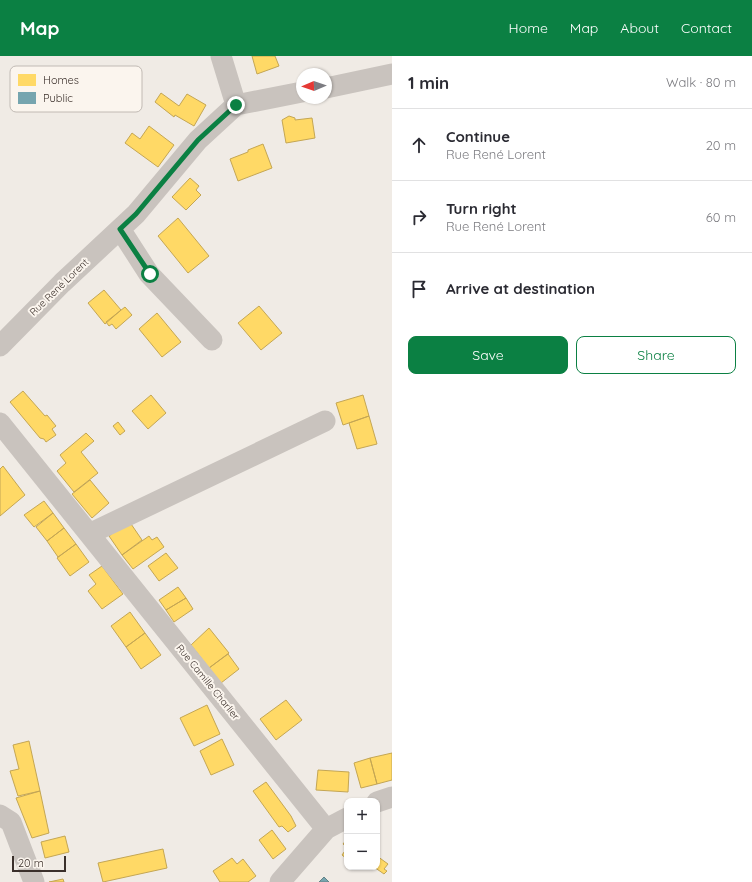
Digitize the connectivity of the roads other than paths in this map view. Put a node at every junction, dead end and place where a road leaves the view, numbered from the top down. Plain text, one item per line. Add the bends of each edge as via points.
1 (221, 56) edge
2 (392, 74) edge
3 (332, 87) edge
4 (296, 93) edge
5 (236, 105) junction
6 (120, 229) junction
7 (212, 340) dead end
8 (0, 346) edge
9 (325, 421) dead end
10 (0, 423) edge
11 (89, 534) junction
12 (392, 797) edge
13 (380, 801) edge
14 (0, 815) edge
15 (344, 820) edge
16 (326, 829) junction
17 (34, 882) edge
18 (280, 882) edge

1 - 5 street
2 - 3 street
4 - 5 street
5 - 6 street, Rue René Lorent via 198,140 136,214
6 - 7 street via 150,274
6 - 8 street, Rue René Lorent
9 - 11 street
10 - 11 street, Rue Camille Charlier
11 - 16 street, Rue Camille Charlier
12 - 13 street
14 - 17 street via 11,822
15 - 16 street
16 - 18 street

